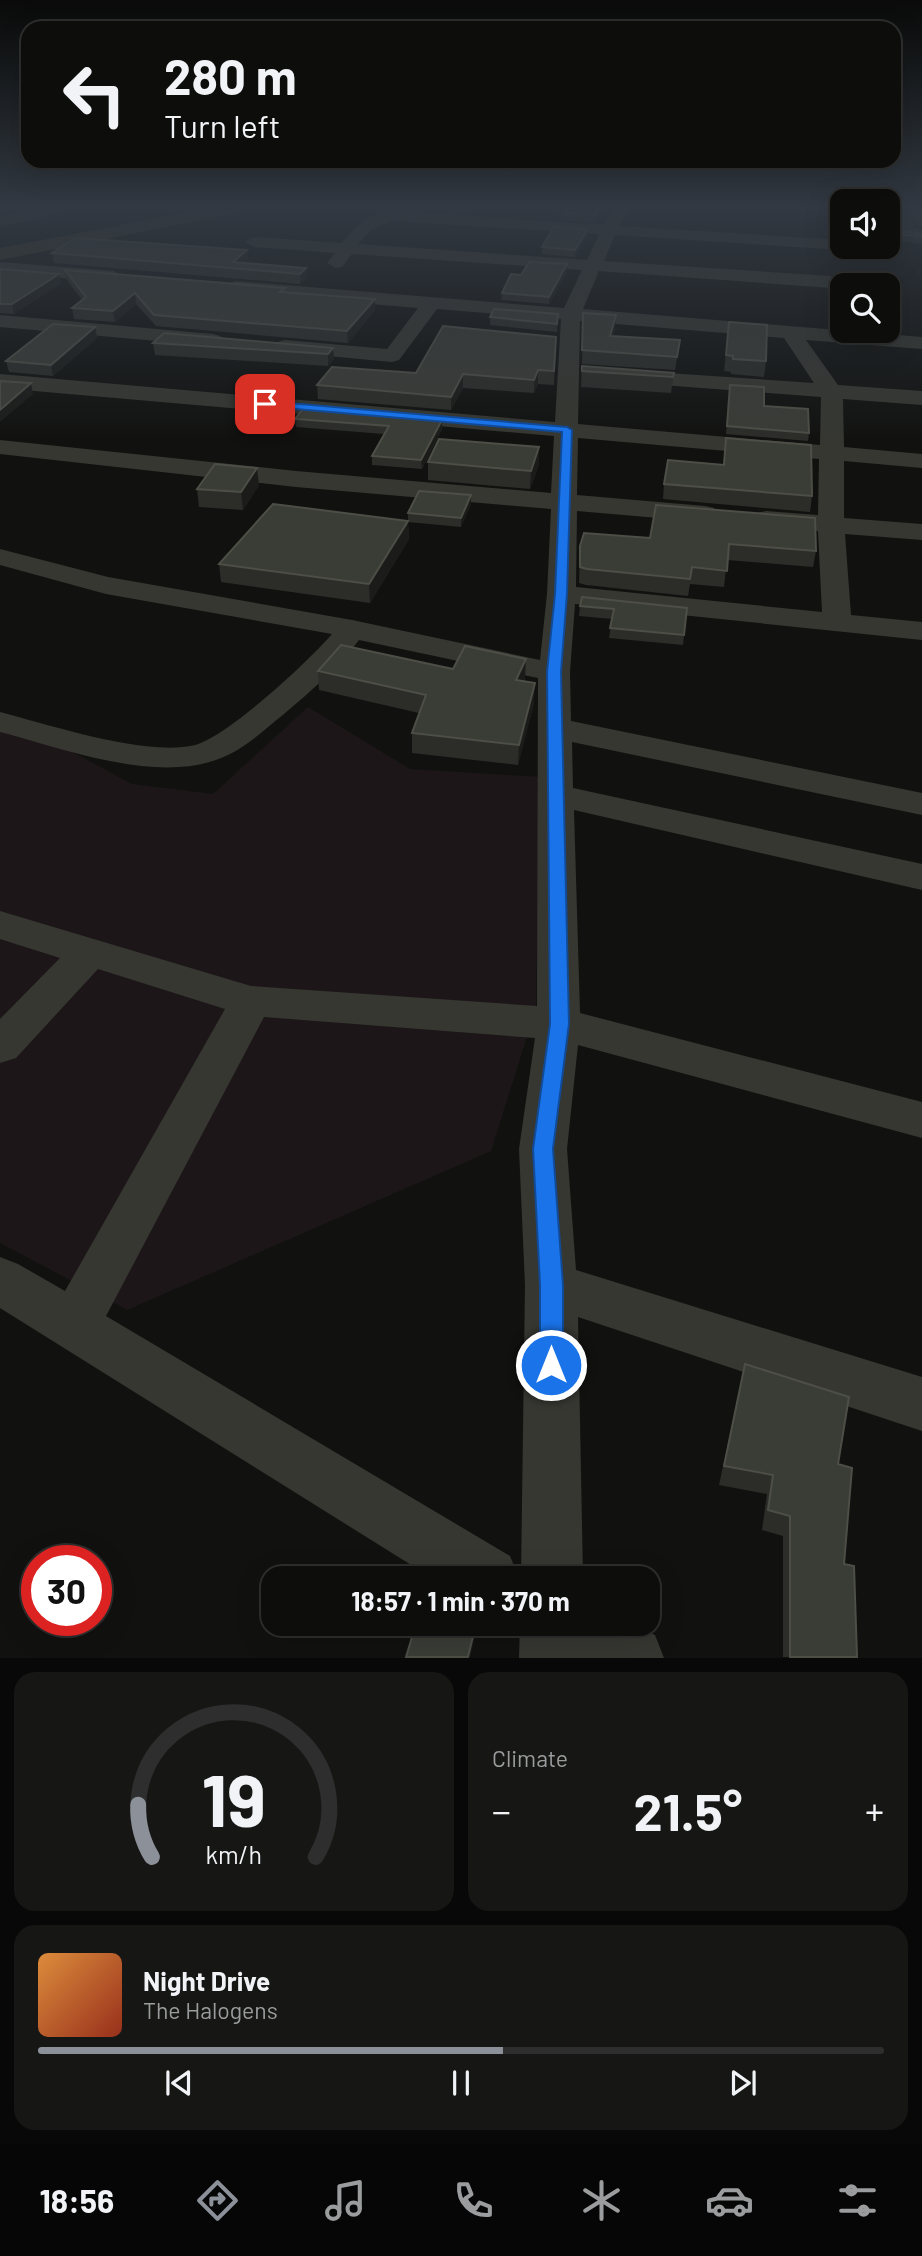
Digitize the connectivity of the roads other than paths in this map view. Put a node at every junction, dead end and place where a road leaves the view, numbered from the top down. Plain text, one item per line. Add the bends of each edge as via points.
1 (234, 286) edge
2 (318, 286) edge
3 (586, 286) edge
4 (313, 293) junction
5 (431, 303) junction
6 (0, 321) edge
7 (417, 326) junction
8 (444, 329) edge
9 (790, 332) junction
10 (920, 340) edge
11 (230, 341) edge
12 (566, 342) junction
13 (270, 345) edge
14 (392, 356) junction
15 (0, 381) edge
16 (832, 393) junction
17 (922, 398) edge
18 (371, 414) junction
19 (567, 430) junction
20 (0, 447) edge
21 (832, 454) junction
22 (922, 461) edge
23 (564, 502) junction
24 (831, 524) junction
25 (922, 532) edge
26 (0, 557) edge
27 (561, 594) junction
28 (837, 622) junction
29 (352, 629) junction
30 (922, 631) edge
31 (554, 672) junction
32 (0, 722) edge
33 (555, 728) junction
34 (556, 795) junction
35 (922, 804) edge
36 (922, 877) edge
37 (0, 925) edge
38 (89, 953) junction
39 (251, 1001) junction
40 (559, 1024) junction
41 (0, 1046) edge
42 (922, 1120) edge
43 (0, 1280) edge
44 (551, 1285) junction
45 (74, 1325) junction
46 (922, 1404) edge
47 (468, 1566) edge
48 (552, 1566) edge
49 (552, 1636) edge
50 (589, 1636) edge
51 (551, 1657) edge
52 (632, 1657) edge

1 - 4 street
2 - 4 street
3 - 12 street
4 - 5 street
5 - 7 street
5 - 12 street
6 - 11 street
7 - 8 street
7 - 14 street
9 - 10 street
9 - 12 street
9 - 16 street
12 - 16 street
12 - 19 street
13 - 14 street
14 - 18 street
15 - 18 street
16 - 17 street
16 - 21 street
18 - 19 street
19 - 21 street
19 - 23 street
20 - 23 street via 296,480
21 - 22 street
21 - 24 street
23 - 24 street
23 - 27 street
24 - 25 street
24 - 28 street
26 - 29 street via 106,585
27 - 28 street
27 - 31 street
28 - 30 street
29 - 31 street
29 - 32 street via 312,676 226,743 196,755 160,757
31 - 33 street
33 - 34 street
33 - 35 street
34 - 36 street
34 - 40 street
37 - 38 street
38 - 39 street
38 - 41 street
39 - 40 street
39 - 45 street
40 - 42 street
40 - 44 street via 543,1149
43 - 45 street
44 - 46 street
44 - 48 street
45 - 47 street
49 - 51 street
50 - 52 street

